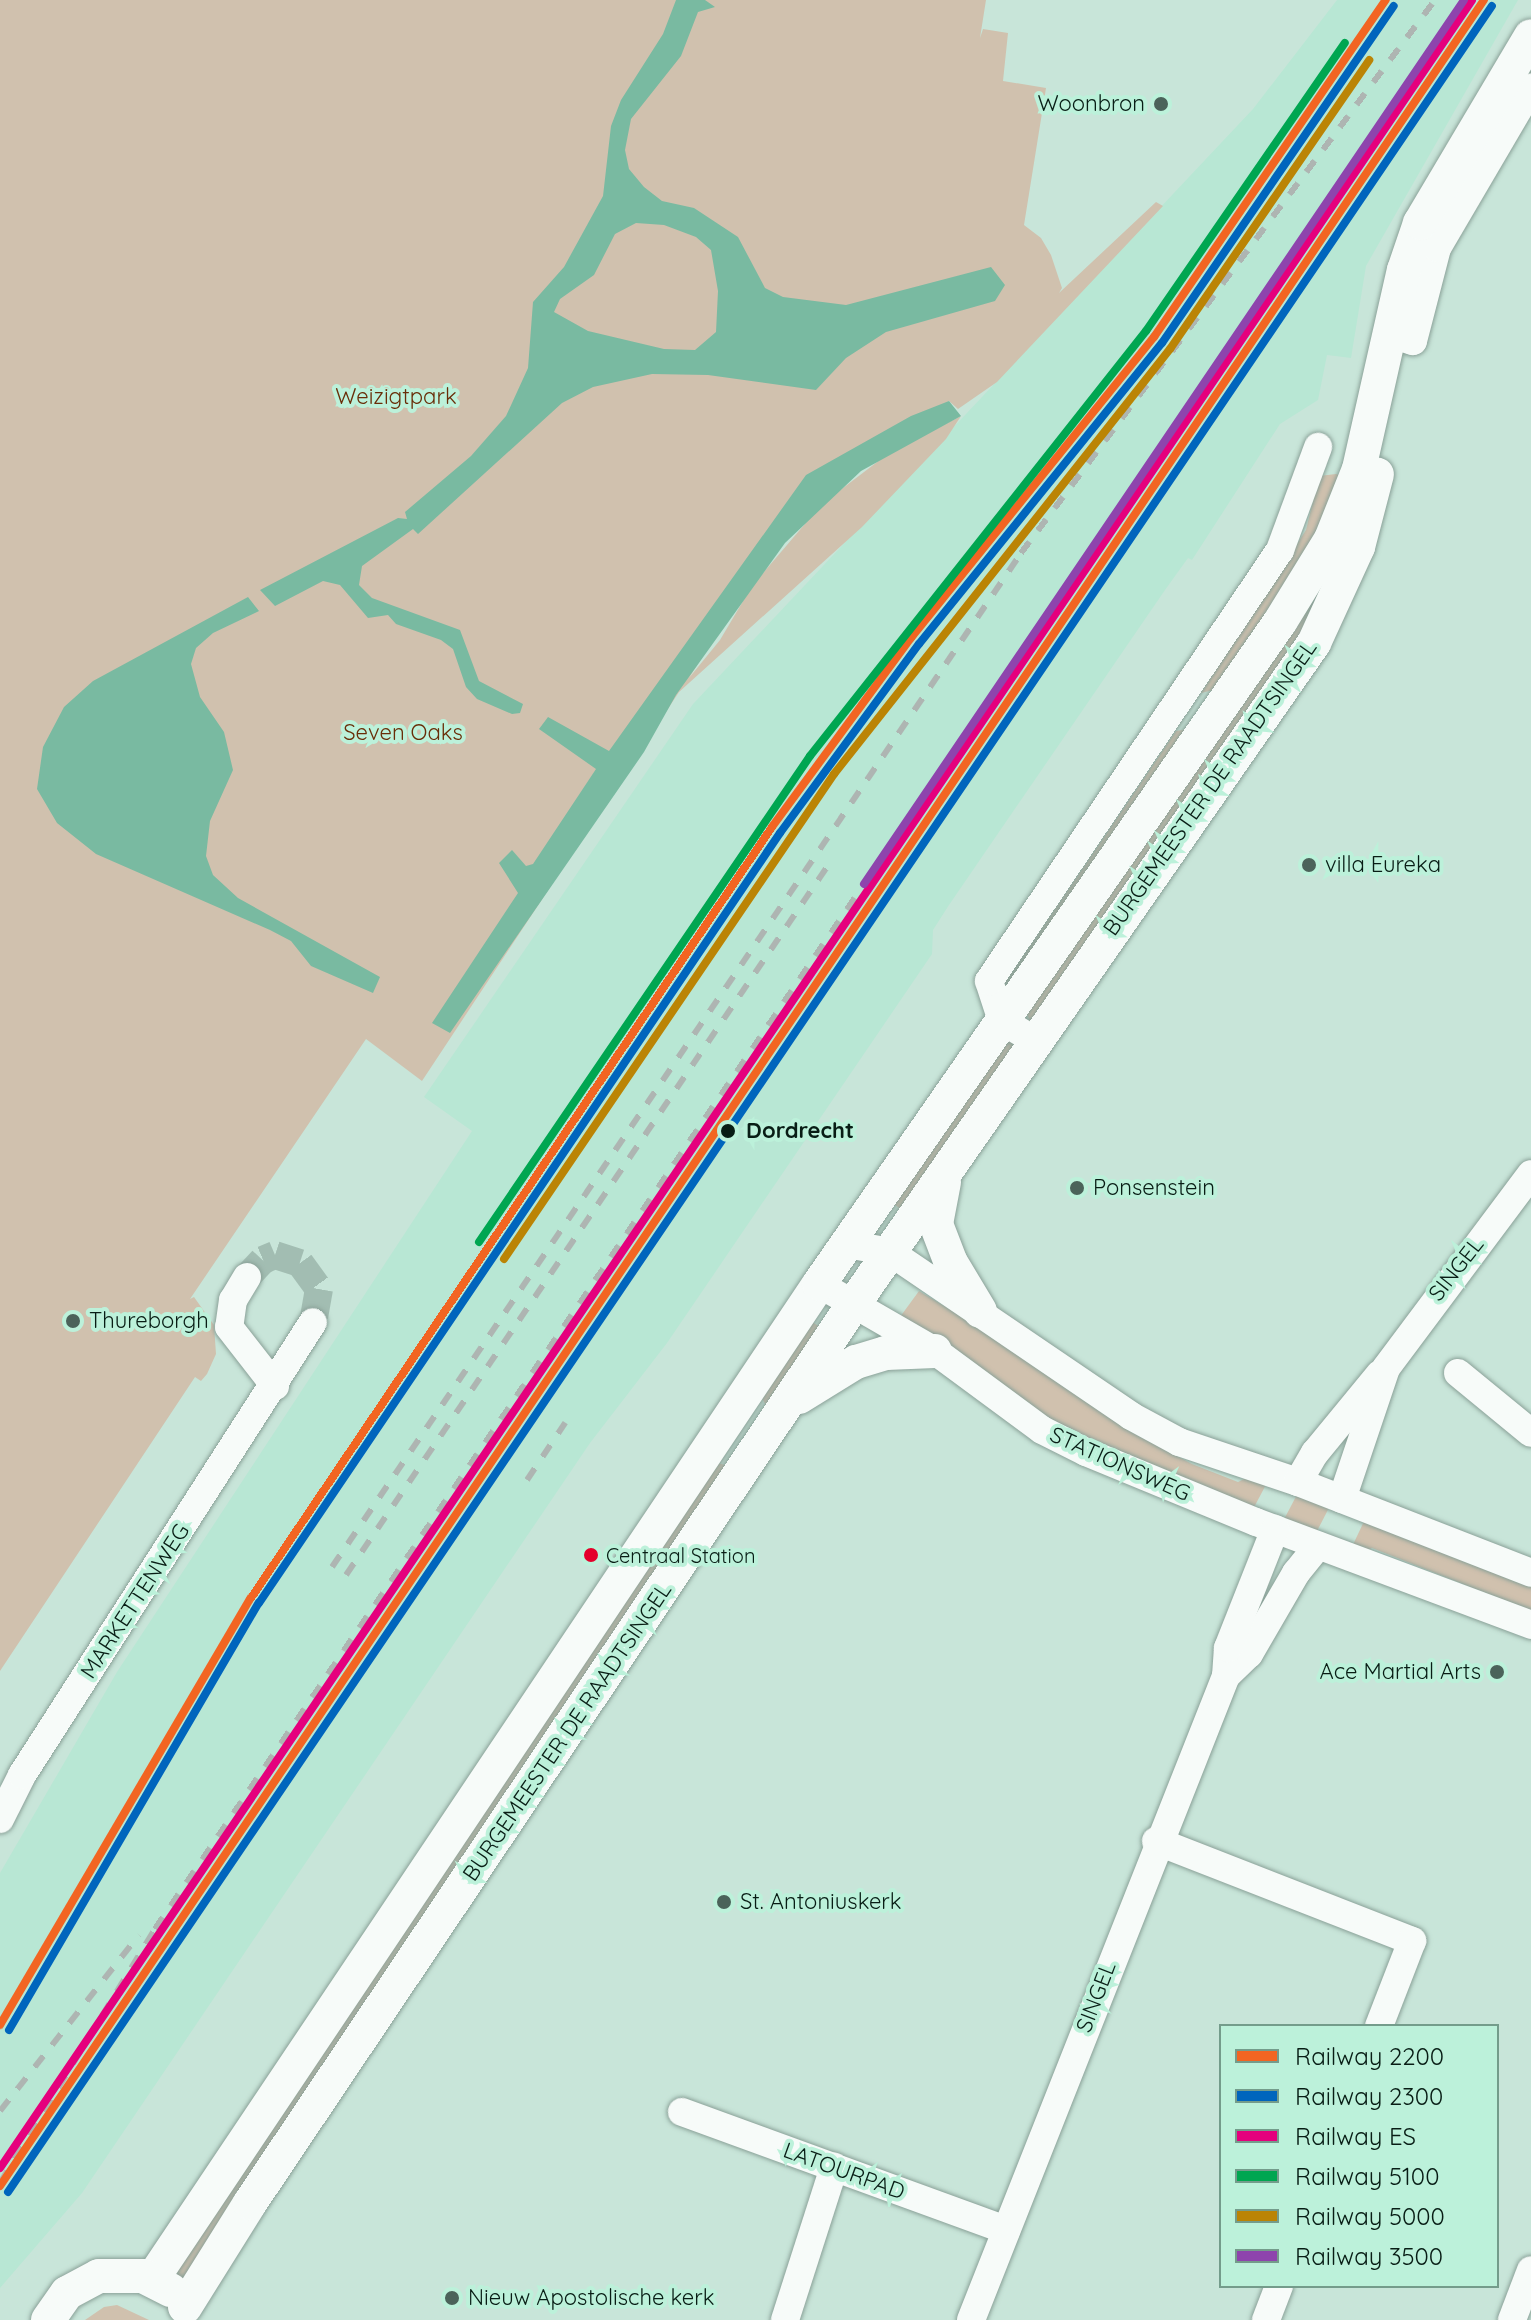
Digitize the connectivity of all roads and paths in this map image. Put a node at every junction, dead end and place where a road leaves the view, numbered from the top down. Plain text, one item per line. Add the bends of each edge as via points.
1 (1531, 36) edge
2 (1531, 88) edge
3 (1402, 338) junction
4 (1368, 471) junction
5 (1002, 1021) junction
6 (1034, 1040) junction
7 (955, 1156) junction
8 (1531, 1174) edge
9 (847, 1244) junction
10 (890, 1252) junction
11 (247, 1277) tunnel mouth
12 (819, 1284) junction
13 (853, 1305) junction
14 (980, 1311) junction
15 (313, 1322) tunnel mouth
16 (935, 1351) junction
17 (1386, 1368) junction
18 (1458, 1373) dead end
19 (275, 1386) junction
20 (783, 1410) junction
21 (1531, 1433) edge
22 (1298, 1482) junction
23 (1342, 1499) junction
24 (1275, 1529) junction
25 (1318, 1546) junction
26 (1531, 1573) edge
27 (1531, 1625) edge
28 (1226, 1676) junction
29 (0, 1819) edge
30 (1156, 1841) junction
31 (1380, 2024) edge
32 (682, 2112) dead end
33 (834, 2167) junction
34 (1006, 2230) junction
35 (1531, 2270) edge
36 (153, 2278) junction
37 (1278, 2288) edge
38 (188, 2314) edge
39 (48, 2320) edge
40 (785, 2320) edge
41 (971, 2320) edge
42 (1266, 2320) edge
43 (1512, 2320) edge

1 - 3 main road, BURGEMEESTER DE RAADTSINGEL via 1420,223
2 - 3 street, BURGEMEESTER DE RAADTSINGEL via 1437,248
3 - 4 main road, BURGEMEESTER DE RAADTSINGEL via 1371,430
4 - 5 main road, BURGEMEESTER DE RAADTSINGEL via 1280,622
4 - 5 street via 1316,455 1280,550 989,981
4 - 6 main road, BURGEMEESTER DE RAADTSINGEL via 1358,547 1314,643
5 - 6 street
5 - 9 main road, BURGEMEESTER DE RAADTSINGEL
6 - 7 main road, BURGEMEESTER DE RAADTSINGEL
7 - 10 main road, BURGEMEESTER DE RAADTSINGEL
7 - 14 main road via 936,1224 950,1261
8 - 17 street, SINGEL
9 - 10 street
9 - 12 main road, BURGEMEESTER DE RAADTSINGEL
10 - 13 main road, BURGEMEESTER DE RAADTSINGEL
10 - 14 street, STATIONSWEG
11 - 19 street via 233,1300 229,1327
12 - 13 street, STATIONSWEG
12 - 36 main road, BURGEMEESTER DE RAADTSINGEL
13 - 16 street, STATIONSWEG
13 - 20 main road, BURGEMEESTER DE RAADTSINGEL
14 - 22 street, STATIONSWEG via 1131,1416 1179,1442
15 - 19 street, MARKETTENWEG
16 - 20 main road via 886,1353 856,1362 821,1380
16 - 24 street, STATIONSWEG via 1042,1430
17 - 22 street, SINGEL via 1315,1453
17 - 23 street, SINGEL
18 - 21 street
19 - 29 street, MARKETTENWEG via 22,1775
20 - 38 main road, BURGEMEESTER DE RAADTSINGEL via 250,2203
22 - 23 street, STATIONSWEG
23 - 26 street, STATIONSWEG
24 - 25 street, STATIONSWEG
24 - 28 street, SINGEL via 1228,1648
25 - 27 street, STATIONSWEG
25 - 28 street, SINGEL via 1296,1573 1249,1654
28 - 30 street, SINGEL
30 - 31 street via 1412,1941
30 - 34 street, SINGEL
32 - 33 street, LATOURPAD
33 - 34 street, LATOURPAD
33 - 40 street
34 - 41 street, SINGEL
35 - 43 street
36 - 38 main road
36 - 39 main road via 111,2274 88,2279 67,2293
37 - 42 street

